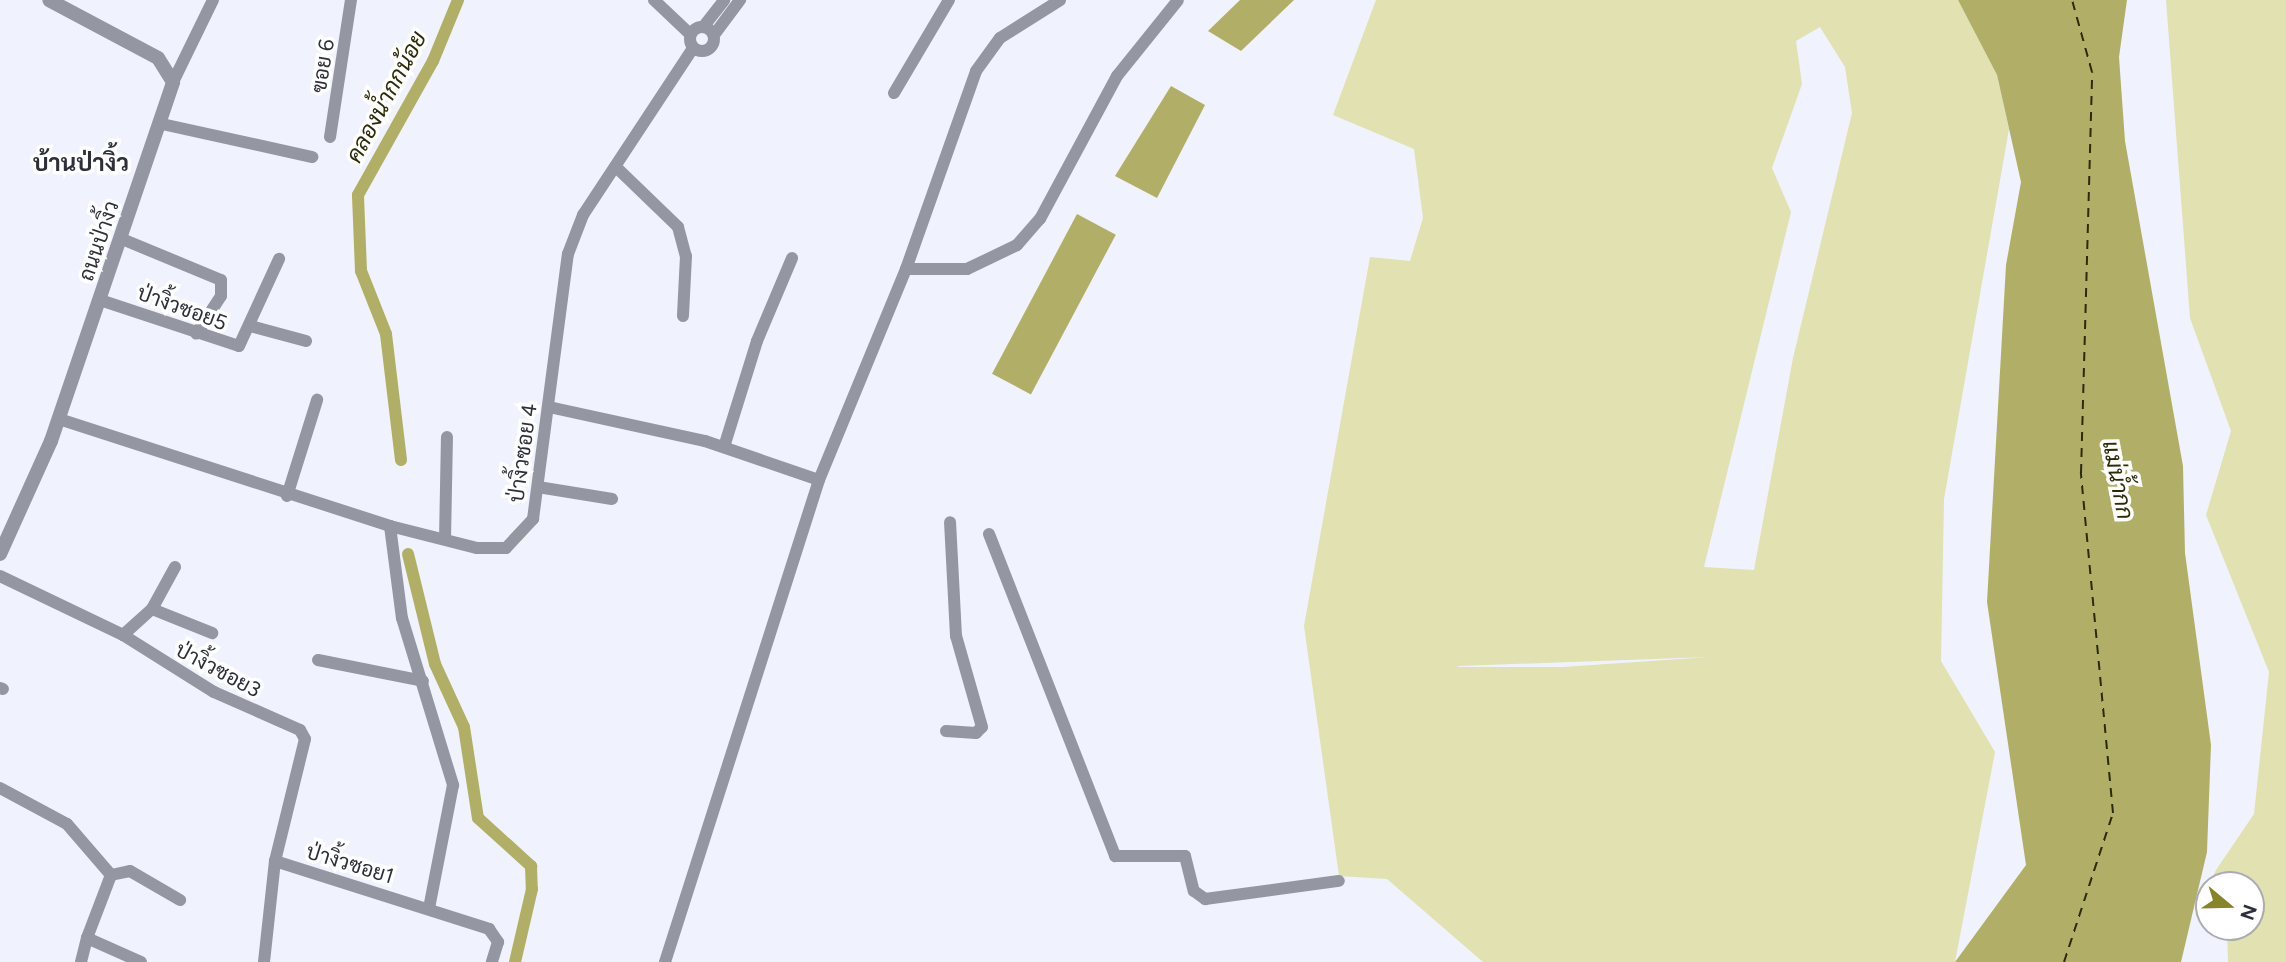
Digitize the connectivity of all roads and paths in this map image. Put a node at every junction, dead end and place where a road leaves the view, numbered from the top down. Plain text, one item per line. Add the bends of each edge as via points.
1 (48, 0) edge
2 (213, 0) edge
3 (351, 0) edge
4 (654, 0) edge
5 (724, 0) edge
6 (740, 0) edge
7 (949, 0) edge
8 (1060, 0) edge
9 (1178, 0) edge
10 (709, 31) junction
11 (690, 33) junction
12 (693, 48) junction
13 (173, 82) junction
14 (894, 93) dead end
15 (162, 124) junction
16 (330, 137) dead end
17 (313, 157) dead end
18 (617, 168) junction
19 (122, 239) junction
20 (792, 258) dead end
21 (279, 260) dead end
22 (906, 270) junction
23 (100, 300) junction
24 (682, 316) dead end
25 (250, 326) junction
26 (196, 334) junction
27 (306, 341) dead end
28 (317, 400) dead end
29 (549, 407) junction
30 (59, 419) junction
31 (447, 438) dead end
32 (724, 447) junction
33 (819, 480) junction
34 (538, 486) junction
35 (287, 496) junction
36 (611, 499) dead end
37 (950, 522) dead end
38 (390, 526) junction
39 (989, 534) dead end
40 (444, 539) junction
41 (0, 554) edge
42 (175, 567) dead end
43 (0, 576) edge
44 (152, 609) junction
45 (212, 633) dead end
46 (123, 635) junction
47 (318, 660) dead end
48 (423, 681) junction
49 (946, 731) dead end
50 (0, 788) edge
51 (275, 861) junction
52 (111, 875) junction
53 (1339, 881) dead end
54 (180, 900) dead end
55 (429, 908) junction
56 (87, 938) junction
57 (81, 962) edge
58 (141, 962) edge
59 (264, 962) edge
60 (492, 962) edge
61 (665, 962) edge

1 - 13 street via 158,58
2 - 13 street
3 - 16 street, ฃอย 6
4 - 11 street
5 - 10 street
6 - 10 street
7 - 14 street
8 - 22 street via 984,52
9 - 22 street via 1117,76 1040,219 1017,245 967,269
10 - 11 street
10 - 12 street via 708,49
11 - 12 street
12 - 18 street, ป่างิ้วซอย 4
13 - 15 street, ถนนป่างิ้ว
15 - 17 street
15 - 19 street, ถนนป่างิ้ว
18 - 24 street via 678,227 686,256
18 - 29 street, ป่างิ้วซอย 4 via 583,215 568,254
19 - 23 street, ถนนป่างิ้ว
19 - 26 street via 221,280 221,296
20 - 32 street via 757,341
21 - 25 street, ป่างิ้วซอย5
22 - 33 street
23 - 26 street, ป่างิ้วซอย5
23 - 30 street, ถนนป่างิ้ว
25 - 26 street, ป่างิ้วซอย5 via 234,347
25 - 27 street
28 - 35 street
29 - 32 street
29 - 34 street, ป่างิ้วซอย 4
30 - 35 street, ป่างิ้วซอย 4
30 - 41 street, ถนนป่างิ้ว
31 - 40 street
32 - 33 street
33 - 61 street
34 - 36 street
34 - 40 street, ป่างิ้วซอย 4 via 533,519 506,548
35 - 38 street, ป่างิ้วซอย 4
37 - 49 street via 956,636 982,727 976,733
38 - 40 street, ป่างิ้วซอย 4
38 - 48 street via 402,618
39 - 53 street via 1115,856 1185,856 1194,891 1205,899
42 - 44 street
43 - 46 street, ป่างิ้วซอย3
44 - 45 street
44 - 46 street
46 - 51 street, ป่างิ้วซอย3 via 214,692 300,730 305,739
47 - 48 street
48 - 55 street via 453,785
50 - 52 street via 67,824
51 - 55 street, ป่างิ้วซอย1
51 - 59 street, ป่างิ้วซอย1
52 - 54 street via 130,872
52 - 56 street
55 - 60 street, ป่างิ้วซอย1 via 495,935
56 - 57 street
56 - 58 street

